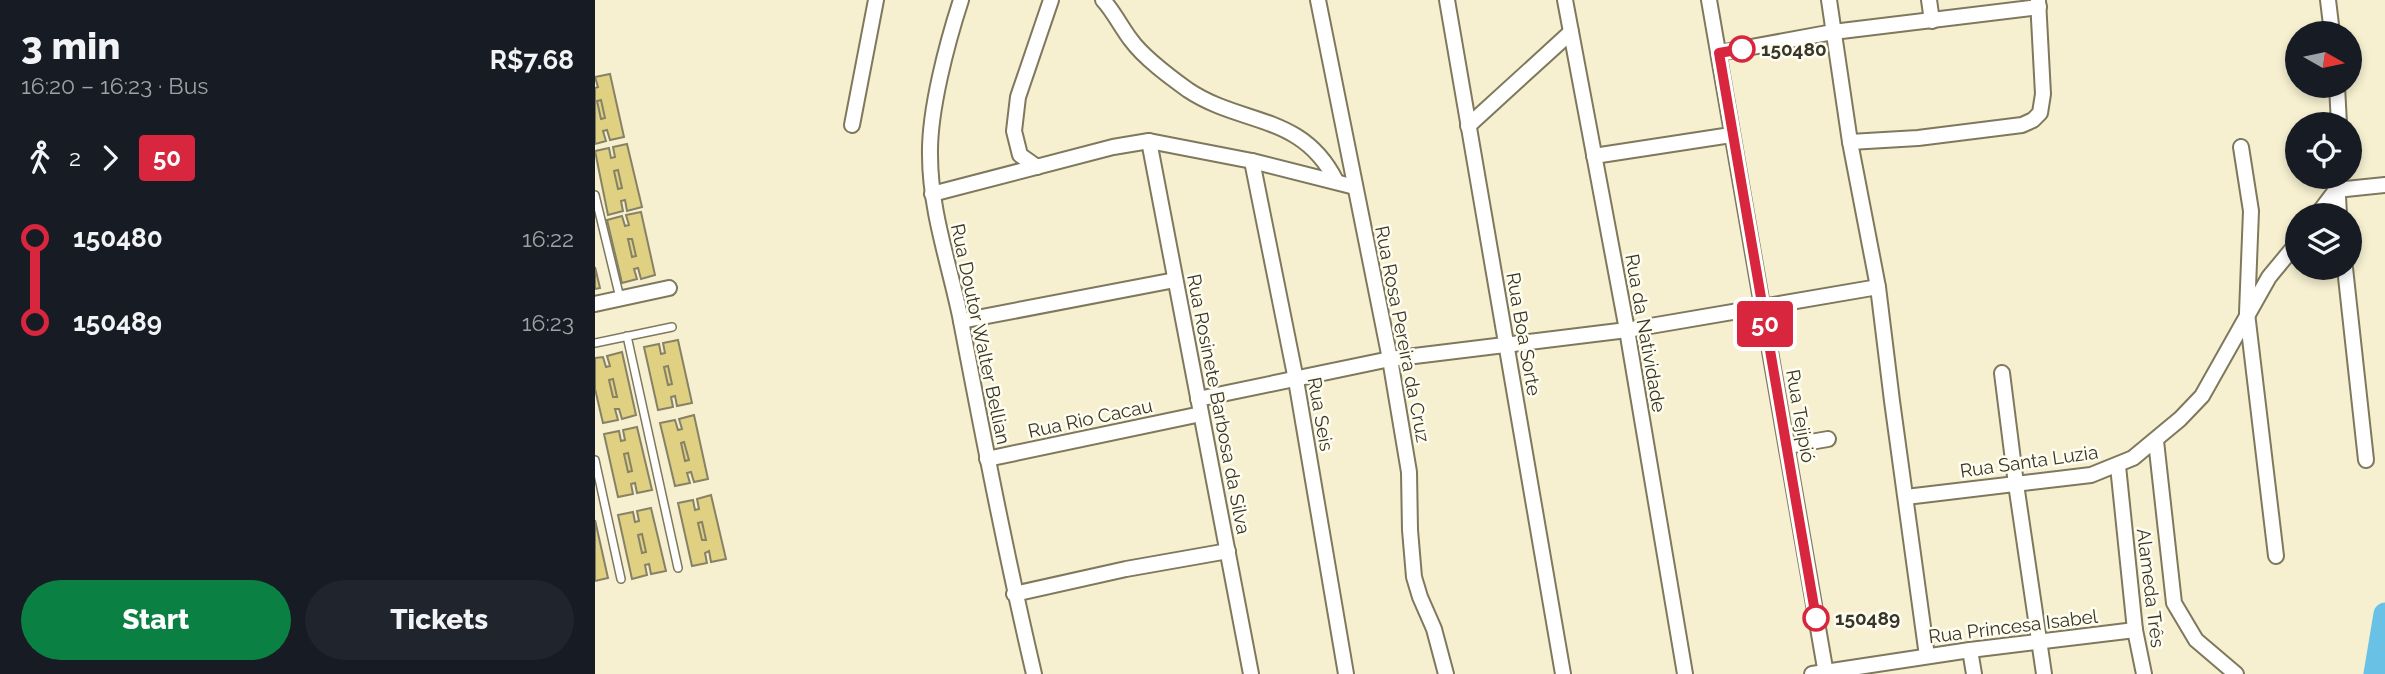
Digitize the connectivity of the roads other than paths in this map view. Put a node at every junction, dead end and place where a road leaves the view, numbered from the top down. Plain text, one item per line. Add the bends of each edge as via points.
1 (876, 0) edge
2 (961, 0) edge
3 (1051, 0) edge
4 (1103, 0) edge
5 (1318, 0) edge
6 (1447, 0) edge
7 (1566, 0) edge
8 (1709, 0) edge
9 (1829, 0) edge
10 (1929, 0) edge
11 (2328, 0) edge
12 (2039, 4) edge
13 (1931, 21) junction
14 (2331, 21) edge
15 (1571, 32) junction
16 (1833, 32) junction
17 (1719, 53) junction
18 (852, 125) dead end
19 (1468, 126) junction
20 (1731, 135) junction
21 (1149, 141) junction
22 (1850, 142) junction
23 (2241, 147) dead end
24 (1594, 156) junction
25 (1252, 162) junction
26 (1037, 167) junction
27 (1336, 181) junction
28 (2362, 184) edge
29 (2385, 185) edge
30 (1356, 187) junction
31 (932, 194) junction
32 (595, 195) edge
33 (2285, 258) edge
34 (1175, 280) junction
35 (2346, 280) edge
36 (1878, 287) junction
37 (669, 288) dead end
38 (620, 298) junction
39 (595, 304) edge
40 (1762, 306) junction
41 (2247, 313) junction
42 (961, 321) junction
43 (672, 327) dead end
44 (1627, 330) junction
45 (627, 336) junction
46 (595, 343) edge
47 (1506, 345) junction
48 (1389, 359) junction
49 (2002, 373) dead end
50 (1296, 380) junction
51 (1198, 399) junction
52 (1201, 414) junction
53 (1829, 439) dead end
54 (2156, 441) junction
55 (1787, 446) junction
56 (987, 459) junction
57 (595, 460) edge
58 (2366, 460) dead end
59 (2117, 466) junction
60 (2016, 484) junction
61 (1906, 497) junction
62 (1228, 551) junction
63 (2276, 556) dead end
64 (678, 568) dead end
65 (621, 579) dead end
66 (1014, 594) junction
67 (2135, 630) junction
68 (2039, 641) junction
69 (1969, 650) junction
70 (1927, 656) junction
71 (1821, 673) edge
72 (1034, 674) edge
73 (1251, 674) edge
74 (1346, 674) edge
75 (1446, 674) edge
76 (1563, 674) edge
77 (1685, 674) edge
78 (1974, 674) edge
79 (2045, 674) edge
80 (2144, 674) edge
81 (2237, 674) edge

1 - 18 street
2 - 31 street, Rua Doutor Walter Bellian via 931,133
3 - 26 street via 1019,97 1014,131 1020,155
4 - 27 street via 1131,41 1172,78 1214,105 1286,130 1325,159
5 - 30 street, Rua Rosa Pereira da Cruz
6 - 19 street, Rua Boa Sorte
7 - 15 street, Rua da Natividade
8 - 17 street, Rua Tejipió
9 - 16 street
10 - 13 street
11 - 14 street
12 - 13 street
12 - 22 street via 2043,94 2040,113 2033,120 1917,138
13 - 16 street
15 - 19 street
15 - 24 street, Rua da Natividade
16 - 17 street
16 - 22 street
17 - 20 street, Rua Tejipió
19 - 47 street, Rua Boa Sorte
20 - 24 street
20 - 40 street, Rua Tejipió
21 - 25 street
21 - 26 street
21 - 34 street, Rua Rosinete Barbosa da Silva
22 - 36 street
23 - 41 street via 2251,211
24 - 44 street, Rua da Natividade
25 - 27 street
25 - 50 street, Rua Seis
26 - 31 street
27 - 30 street
28 - 29 street
30 - 48 street, Rua Rosa Pereira da Cruz
31 - 42 street, Rua Doutor Walter Bellian
32 - 38 lane
33 - 41 street, Rua Santa Luzia
34 - 42 street
34 - 51 street, Rua Rosinete Barbosa da Silva
35 - 58 street
36 - 40 street
36 - 61 street
37 - 38 street
38 - 39 street
40 - 44 street
40 - 55 street, Rua Tejipió
41 - 54 street, Rua Santa Luzia via 2202,396
41 - 63 street
42 - 56 street, Rua Doutor Walter Bellian
43 - 45 lane
44 - 47 street
44 - 77 street, Rua da Natividade
45 - 46 lane
45 - 64 lane
47 - 48 street
47 - 76 street, Rua Boa Sorte
48 - 50 street
48 - 75 street, Rua Rosa Pereira da Cruz via 1409,472 1415,577
49 - 60 street
50 - 51 street
50 - 74 street, Rua Seis
51 - 52 street, Rua Rosinete Barbosa da Silva
52 - 56 street, Rua Rio Cacau
52 - 62 street, Rua Rosinete Barbosa da Silva
53 - 55 street
54 - 59 street, Rua Santa Luzia
54 - 81 street via 2174,603 2196,640
55 - 71 street, Rua Tejipió
56 - 66 street, Rua Doutor Walter Bellian
57 - 65 lane
59 - 60 street, Rua Santa Luzia via 2091,475
59 - 67 street, Alameda Três
60 - 61 street, Rua Santa Luzia
60 - 68 street
61 - 70 street
62 - 66 street
62 - 73 street, Rua Rosinete Barbosa da Silva
66 - 72 street, Rua Doutor Walter Bellian
67 - 68 street, Rua Princesa Isabel
67 - 80 street, Alameda Três
68 - 69 street, Rua Princesa Isabel
68 - 79 street
69 - 70 street, Rua Princesa Isabel
69 - 78 street
70 - 71 street, Rua Princesa Isabel

